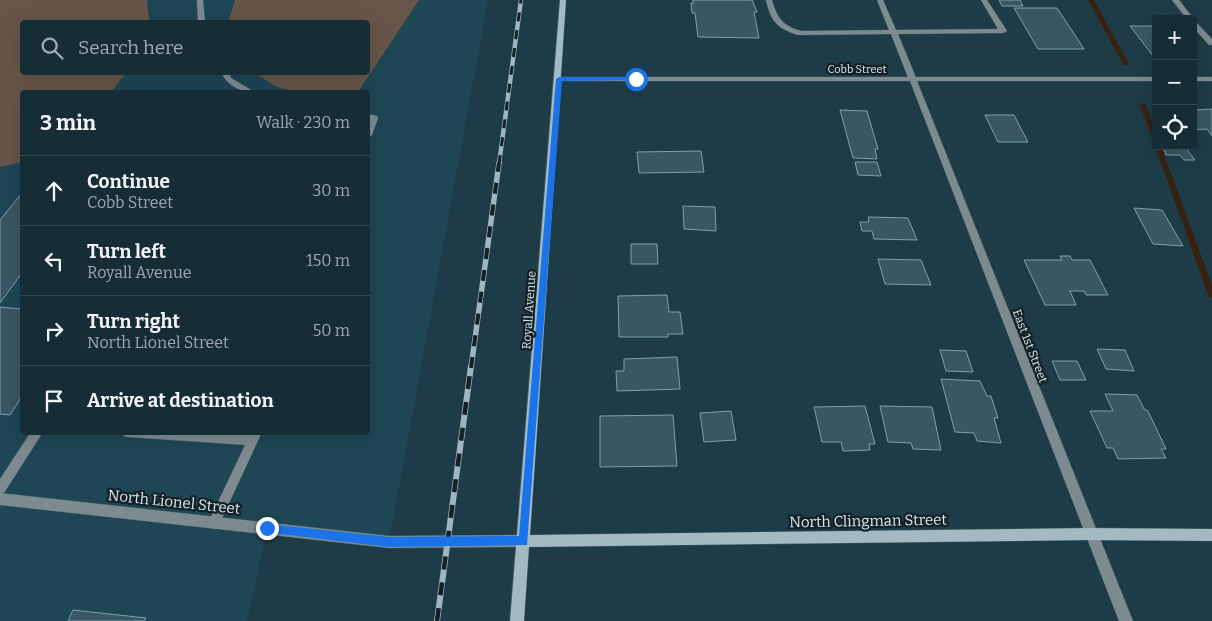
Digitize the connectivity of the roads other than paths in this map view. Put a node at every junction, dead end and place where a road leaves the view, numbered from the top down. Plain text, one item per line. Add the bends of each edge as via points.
1 (200, 0) edge
2 (563, 0) edge
3 (769, 0) edge
4 (880, 0) edge
5 (984, 0) edge
6 (1174, 0) edge
7 (1187, 15) edge
8 (202, 20) edge
9 (1197, 27) edge
10 (894, 34) junction
11 (1212, 44) edge
12 (226, 75) edge
13 (559, 79) junction
14 (1152, 79) edge
15 (1197, 79) edge
16 (1212, 79) edge
17 (913, 80) junction
18 (245, 90) edge
19 (370, 118) edge
20 (370, 129) edge
21 (36, 435) edge
22 (214, 435) edge
23 (255, 436) edge
24 (0, 489) edge
25 (0, 499) edge
26 (214, 523) junction
27 (1090, 534) junction
28 (1212, 534) edge
29 (524, 541) junction
30 (517, 621) edge
31 (1126, 621) edge

1 - 8 street
2 - 13 street, Royall Avenue
3 - 10 street via 773,16 783,28 801,33
4 - 10 street, East 1st Street
5 - 10 street via 1003,31
6 - 7 street
9 - 11 street
10 - 17 street, East 1st Street
12 - 18 street
13 - 17 street, Cobb Street
13 - 29 street, Royall Avenue
14 - 17 street, Cobb Street
15 - 16 street
17 - 27 street, East 1st Street
19 - 20 street via 374,118
21 - 24 street
22 - 23 street
23 - 26 street
25 - 26 street, North Lionel Street
26 - 29 street, North Lionel Street via 389,542
27 - 28 street, North Clingman Street
27 - 29 street, North Clingman Street
27 - 31 street, East 1st Street
29 - 30 street, Royall Avenue

